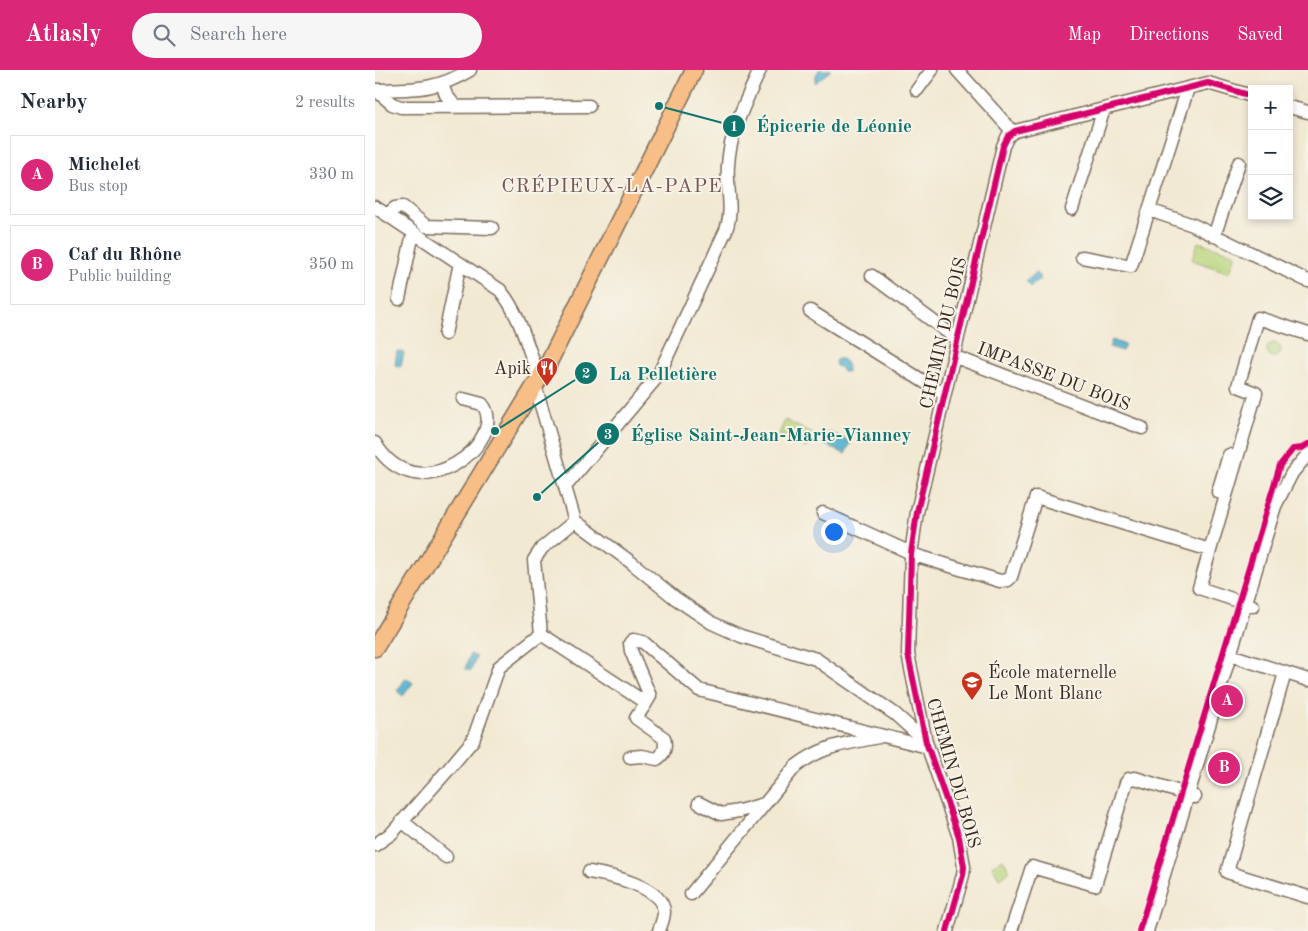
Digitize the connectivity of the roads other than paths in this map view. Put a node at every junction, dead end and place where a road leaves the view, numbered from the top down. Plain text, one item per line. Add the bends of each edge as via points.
1 (470, 70) edge
2 (694, 70) edge
3 (759, 70) edge
4 (932, 70) edge
5 (957, 70) edge
6 (442, 84) junction
7 (1188, 88) junction
8 (375, 90) edge
9 (917, 90) dead end
10 (1248, 95) edge
11 (589, 106) dead end
12 (456, 107) junction
13 (1293, 108) edge
14 (1104, 109) junction
15 (1308, 112) edge
16 (1013, 132) junction
17 (1239, 163) dead end
18 (375, 207) edge
19 (1072, 209) dead end
20 (1149, 210) junction
21 (387, 215) junction
22 (492, 228) dead end
23 (413, 233) junction
24 (1214, 236) junction
25 (1082, 257) dead end
26 (460, 263) junction
27 (873, 276) dead end
28 (1308, 281) edge
29 (399, 299) dead end
30 (810, 311) dead end
31 (445, 334) dead end
32 (1308, 334) edge
33 (957, 339) junction
34 (953, 356) junction
35 (538, 381) junction
36 (944, 394) junction
37 (463, 399) dead end
38 (1142, 428) dead end
39 (481, 440) junction
40 (375, 443) edge
41 (496, 450) junction
42 (1308, 454) edge
43 (1308, 467) edge
44 (565, 487) junction
45 (823, 513) dead end
46 (575, 522) junction
47 (1210, 550) junction
48 (911, 554) junction
49 (1249, 605) junction
50 (541, 634) junction
51 (375, 648) edge
52 (1234, 657) junction
53 (1285, 673) junction
54 (1307, 677) edge
55 (645, 703) junction
56 (884, 736) junction
57 (927, 745) junction
58 (629, 757) dead end
59 (1192, 796) junction
60 (699, 803) dead end
61 (764, 804) junction
62 (402, 821) junction
63 (375, 845) edge
64 (446, 857) dead end
65 (589, 872) dead end
66 (691, 894) dead end
67 (1308, 897) edge
68 (659, 931) edge
69 (947, 931) edge
70 (1011, 931) edge
71 (1147, 931) edge
72 (1156, 931) edge

1 - 6 street
2 - 35 main road
3 - 44 street via 731,141 727,166 729,221 658,376
4 - 9 street
5 - 16 street
6 - 8 street via 425,89
6 - 12 street
7 - 10 street via 1208,83
7 - 14 street
7 - 20 street
8 - 12 street via 401,107
11 - 12 street
13 - 15 street
14 - 16 street
14 - 19 street
16 - 33 street, CHEMIN DU BOIS via 1007,136 1001,153
17 - 24 street
18 - 21 street
20 - 24 street
20 - 25 street via 1131,266
21 - 22 street via 395,208 403,207 426,226
21 - 23 street
23 - 26 street
23 - 29 street
24 - 28 street
26 - 31 street
26 - 35 street via 491,283 510,302
27 - 33 street
30 - 36 street
32 - 47 street via 1258,318 1238,386 1256,393
33 - 34 street, CHEMIN DU BOIS
34 - 36 street, CHEMIN DU BOIS
34 - 38 street, IMPASSE DU BOIS
35 - 41 main road
35 - 44 street
36 - 48 street, CHEMIN DU BOIS via 917,512
37 - 39 street via 486,408 487,422
39 - 40 street via 455,465 426,474 399,468
39 - 41 street
41 - 51 main road
42 - 49 street via 1292,473 1275,506
43 - 49 street via 1283,508
44 - 46 street
45 - 48 street
46 - 50 street via 542,548 534,560
46 - 57 street via 712,623 741,636 816,659 895,714
47 - 48 street via 1036,498 1008,580 1000,581
47 - 49 street via 1199,588
48 - 57 street, CHEMIN DU BOIS via 909,654
49 - 52 street
50 - 55 street
50 - 62 street via 499,667 473,740
52 - 53 street
52 - 59 street
53 - 54 street
53 - 67 street via 1227,872
55 - 56 street via 650,696 631,652 633,640 643,642 699,690
55 - 58 street via 636,718 664,738 665,748 657,759
56 - 57 street
56 - 61 street via 815,753 795,767
57 - 69 street, CHEMIN DU BOIS via 959,837 963,858 963,875
59 - 70 street via 1135,778 1129,779 1095,885 1032,866
59 - 71 street
59 - 72 street
60 - 61 street via 721,814
61 - 66 street
62 - 63 street
62 - 64 street
65 - 68 street via 626,880 659,899 664,913

